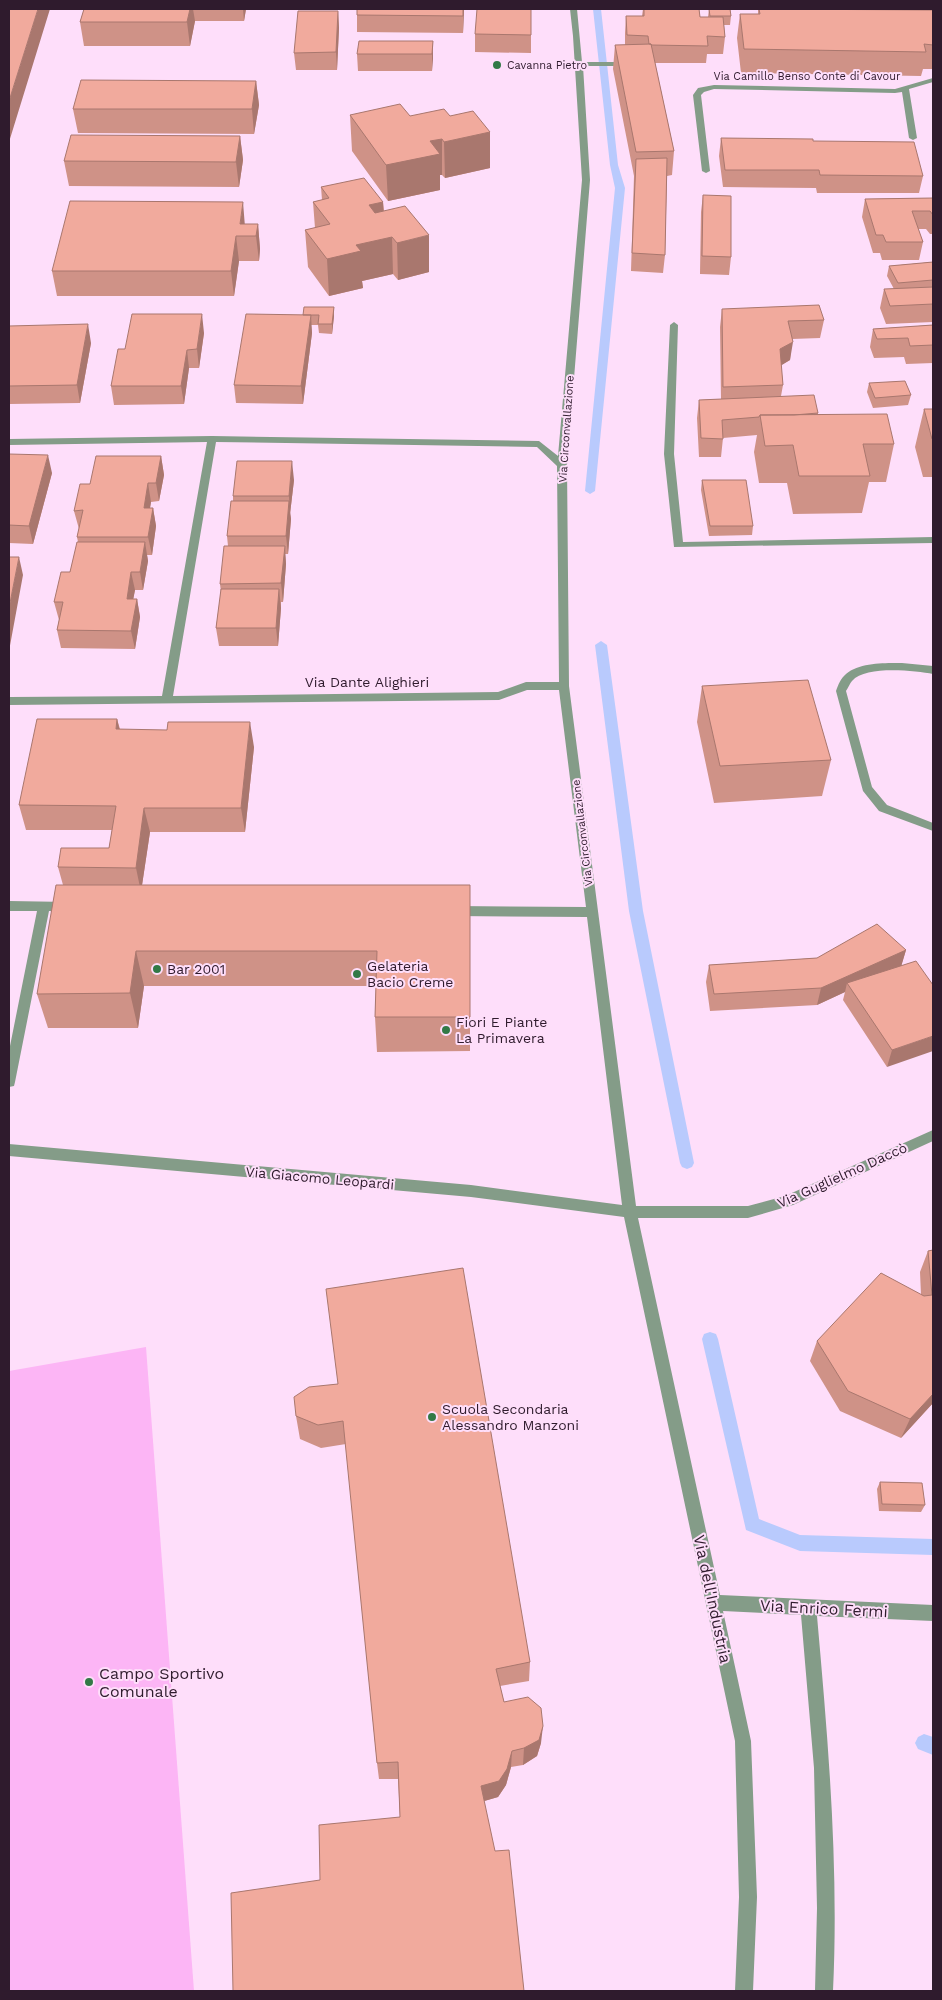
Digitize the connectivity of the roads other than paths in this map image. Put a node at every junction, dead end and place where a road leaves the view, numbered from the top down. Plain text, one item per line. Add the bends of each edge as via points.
1 (573, 9) edge
2 (578, 64) junction
3 (624, 64) edge
4 (933, 80) edge
5 (905, 89) junction
6 (913, 138) dead end
7 (706, 170) dead end
8 (674, 325) dead end
9 (212, 439) junction
10 (9, 442) edge
11 (562, 465) junction
12 (933, 540) edge
13 (933, 670) edge
14 (564, 686) junction
15 (167, 698) junction
16 (9, 701) edge
17 (933, 827) edge
18 (9, 906) edge
19 (44, 906) junction
20 (84, 907) edge
21 (591, 910) junction
22 (439, 911) edge
23 (9, 1082) edge
24 (933, 1135) edge
25 (9, 1150) edge
26 (630, 1212) junction
27 (714, 1603) junction
28 (808, 1607) junction
29 (933, 1613) edge
30 (744, 1991) edge
31 (824, 1991) edge

1 - 2 street, Via Circonvallazione
2 - 3 street
2 - 11 street, Via Circonvallazione via 586,180
4 - 5 street, Via Camillo Benso Conte di Cavour
5 - 6 street
5 - 7 street, Via Camillo Benso Conte di Cavour via 714,87 701,90 697,95
8 - 12 street via 669,454 678,545
9 - 10 street
9 - 11 street via 539,444
9 - 15 street
11 - 14 street, Via Circonvallazione
13 - 17 street via 892,667 858,672 849,678 841,691 867,788 884,808
14 - 15 street, Via Dante Alighieri via 526,686 499,696
14 - 21 street, Via Circonvallazione
15 - 16 street, Via Dante Alighieri
18 - 19 street
19 - 20 street
19 - 23 street
21 - 22 street
21 - 26 street, Via Circonvallazione
24 - 26 street, Via Guglielmo Daccò via 788,1202 748,1212
25 - 26 street, Via Giacomo Leopardi via 471,1191
26 - 27 street, Via dell'Industria
27 - 28 street, Via Enrico Fermi
27 - 30 street, Via dell'Industria via 743,1741 748,1897
28 - 29 street, Via Enrico Fermi
28 - 31 street via 822,1768 826,1908

